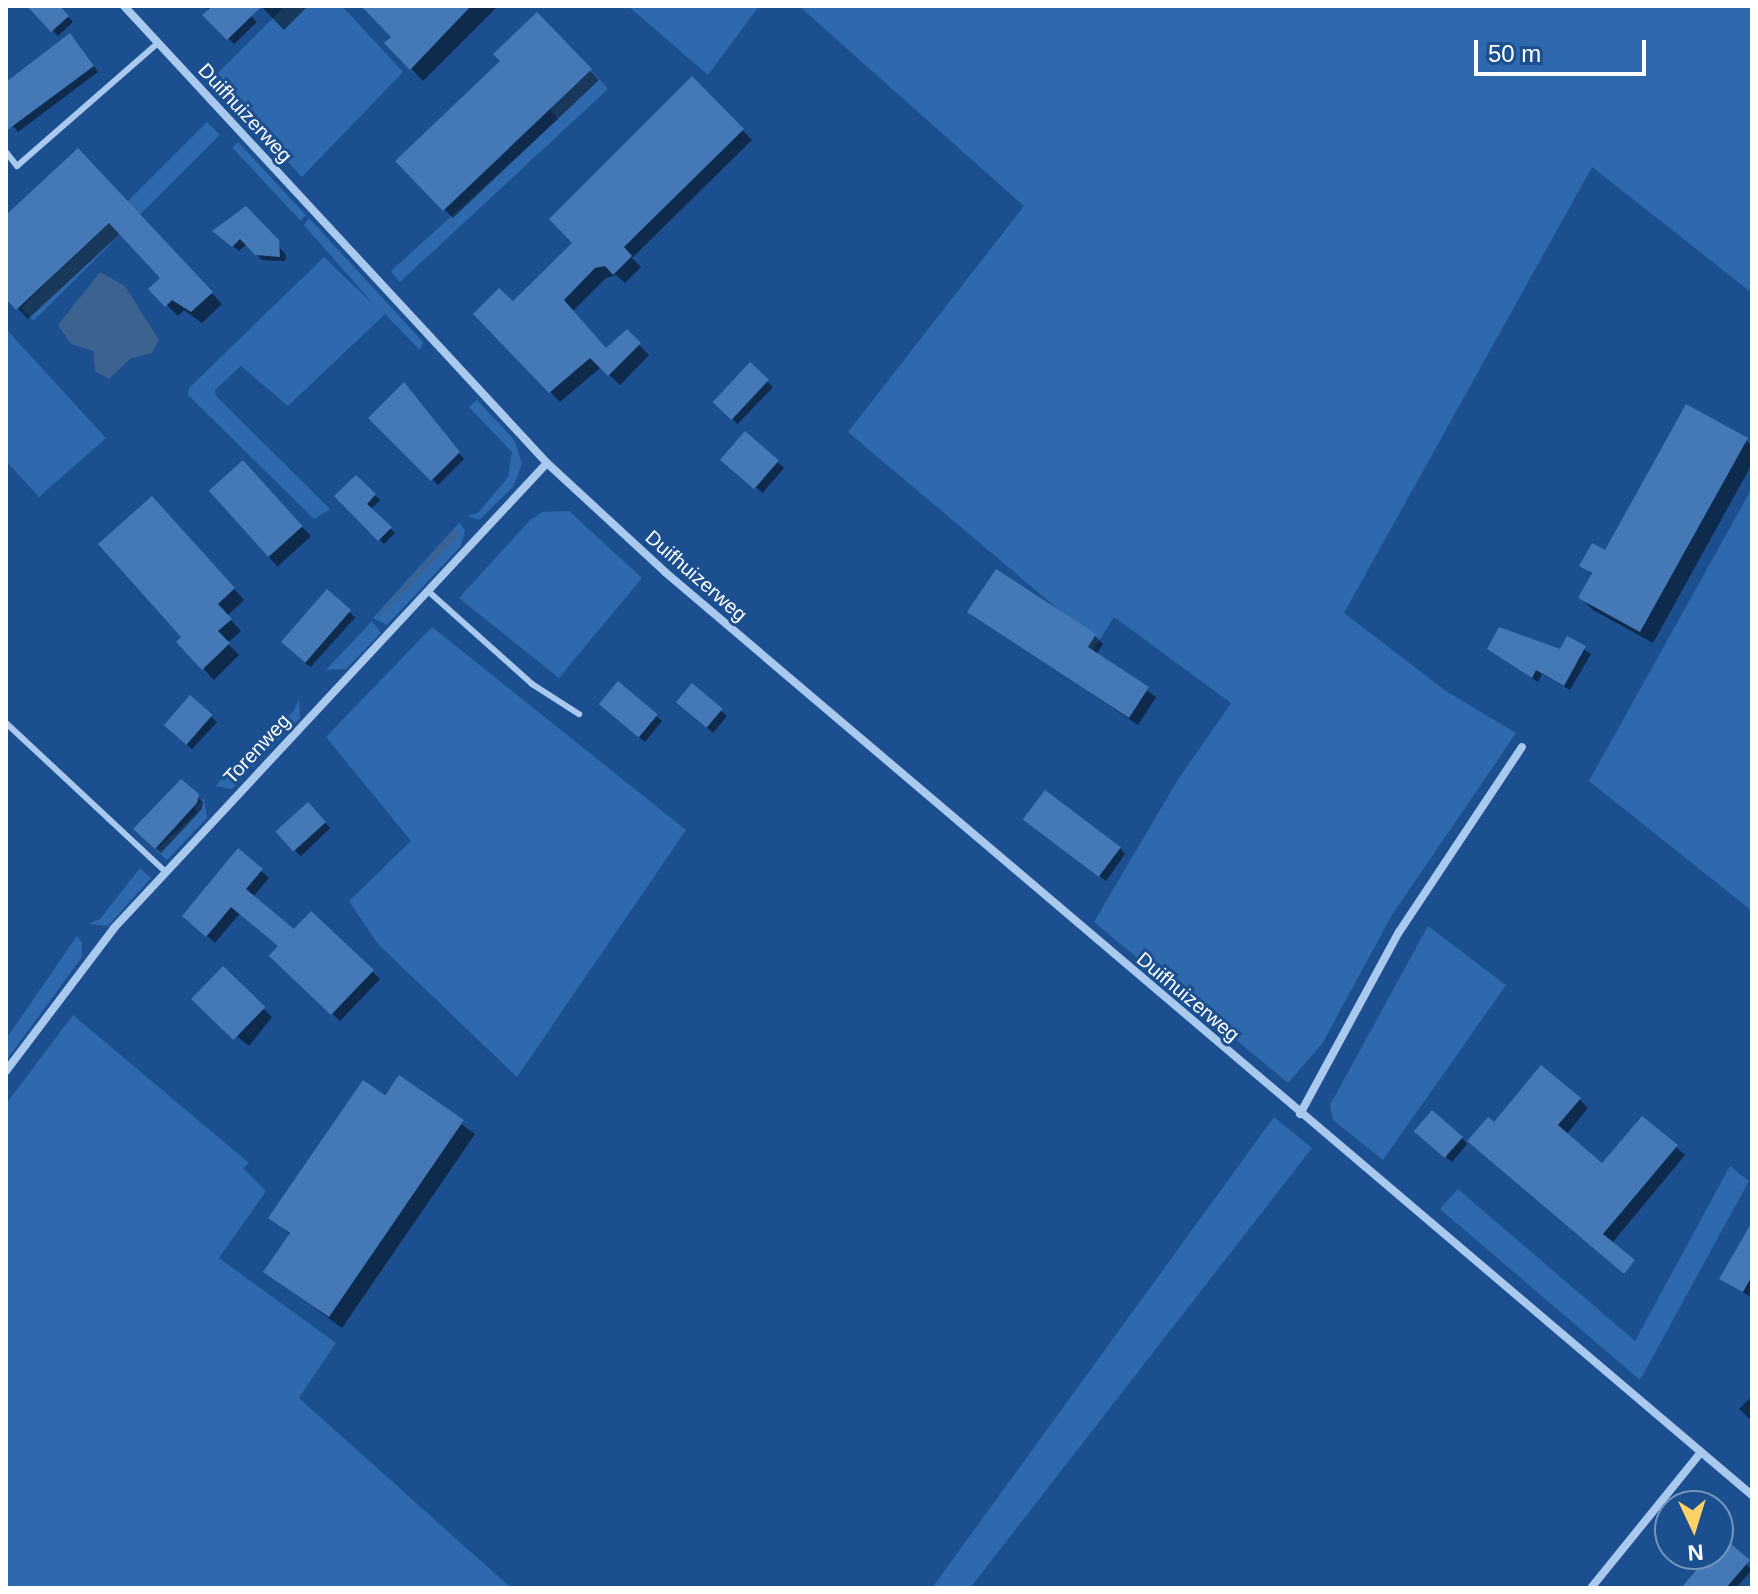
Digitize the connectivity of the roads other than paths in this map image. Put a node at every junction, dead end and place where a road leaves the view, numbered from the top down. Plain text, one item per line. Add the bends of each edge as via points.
1 (124, 6) edge
2 (158, 43) junction
3 (6, 152) edge
4 (547, 463) junction
5 (428, 591) junction
6 (579, 714) dead end
7 (6, 723) edge
8 (1522, 747) dead end
9 (166, 872) junction
10 (6, 1071) edge
11 (1300, 1114) junction
12 (1701, 1452) junction
13 (1752, 1495) edge
14 (1591, 1588) edge

1 - 2 street, Duifhuizerweg
2 - 3 lane via 17,166
2 - 4 street, Duifhuizerweg
4 - 5 street, Torenweg
4 - 11 street, Duifhuizerweg via 665,572
5 - 6 lane via 532,684
5 - 9 street, Torenweg
7 - 9 lane
8 - 11 street via 1399,932
9 - 10 street, Torenweg via 114,928
11 - 12 street, Duifhuizerweg
12 - 13 street, Duifhuizerweg
12 - 14 street

